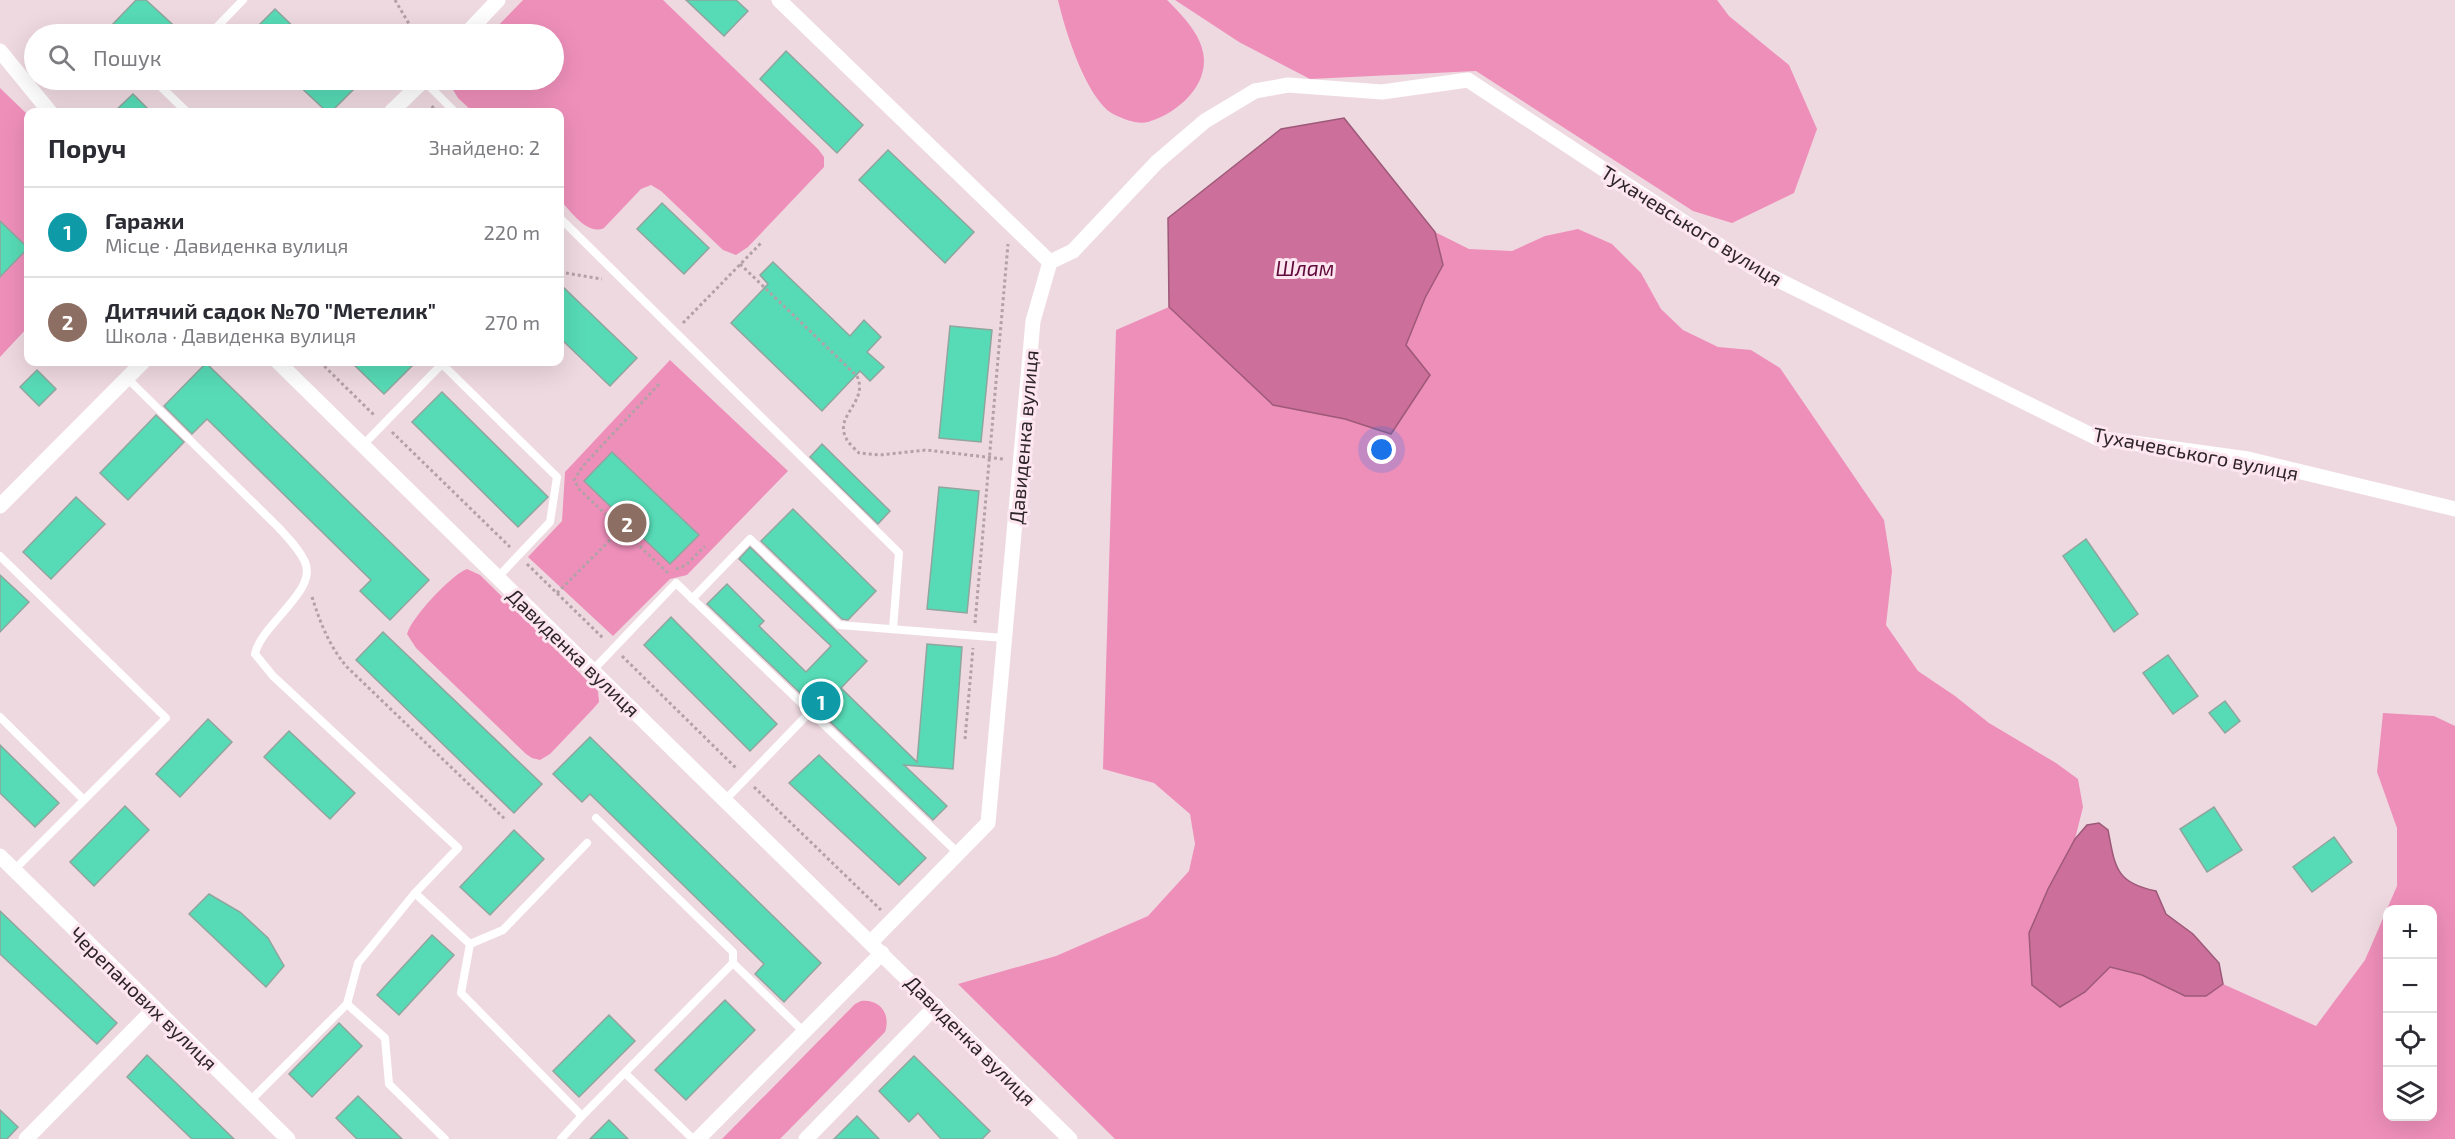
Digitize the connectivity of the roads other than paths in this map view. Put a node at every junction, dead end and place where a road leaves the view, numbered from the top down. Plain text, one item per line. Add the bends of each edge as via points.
1 (243, 0) edge
2 (498, 0) edge
3 (779, 0) edge
4 (220, 24) edge
5 (475, 24) edge
6 (0, 51) edge
7 (24, 80) edge
8 (32, 90) edge
9 (164, 90) edge
10 (414, 90) edge
11 (434, 90) edge
12 (47, 108) edge
13 (183, 108) edge
14 (395, 108) edge
15 (451, 108) edge
16 (564, 222) edge
17 (1050, 262) junction
18 (139, 366) edge
19 (282, 366) edge
20 (438, 366) edge
21 (444, 366) edge
22 (127, 378) junction
23 (363, 445) junction
24 (0, 506) edge
25 (2455, 509) edge
26 (0, 556) edge
27 (498, 578) junction
28 (692, 599) junction
29 (893, 629) junction
30 (1004, 638) junction
31 (593, 670) junction
32 (810, 712) junction
33 (0, 717) edge
34 (726, 799) junction
35 (84, 800) junction
36 (596, 818) dead end
37 (587, 843) dead end
38 (958, 853) junction
39 (0, 856) edge
40 (14, 870) junction
41 (414, 893) junction
42 (470, 944) junction
43 (877, 947) junction
44 (732, 963) junction
45 (346, 1004) junction
46 (936, 1006) junction
47 (155, 1008) junction
48 (804, 1032) junction
49 (625, 1073) junction
50 (249, 1101) junction
51 (582, 1116) junction
52 (26, 1139) edge
53 (288, 1139) edge
54 (445, 1139) edge
55 (561, 1139) edge
56 (693, 1139) edge
57 (698, 1139) edge
58 (806, 1139) edge
59 (1070, 1139) edge

1 - 4 lane
2 - 5 street
3 - 17 street
6 - 7 street
8 - 12 street
9 - 13 lane
10 - 14 street
11 - 15 lane
16 - 29 lane via 899,553
17 - 25 street, Тухачевського вулиця via 1073,251 1157,162 1204,121 1255,91 1288,85 1382,92 1468,80 1752,267 2097,438 2248,459
17 - 30 street, Давиденка вулиця via 1033,321
18 - 22 street
19 - 23 street, Давиденка вулиця
20 - 23 lane
21 - 27 lane via 557,477 550,522
22 - 24 street
22 - 41 lane via 286,535 307,565 306,581 265,631 255,654 273,676 458,848
23 - 27 street, Давиденка вулиця
26 - 35 lane via 166,718
27 - 31 street, Давиденка вулиця
28 - 29 lane via 750,539 839,625
28 - 31 lane via 676,583
28 - 32 lane
29 - 30 lane
30 - 38 street, Давиденка вулиця via 988,823
31 - 34 street, Давиденка вулиця
32 - 34 lane
32 - 38 lane
33 - 35 lane
34 - 43 street, Давиденка вулиця
35 - 40 lane
36 - 44 lane via 733,952
37 - 42 lane via 503,930
38 - 43 street, Давиденка вулиця
39 - 40 street, Черепанових вулиця
40 - 47 street, Черепанових вулиця
41 - 42 lane
41 - 45 lane via 358,963
42 - 51 lane via 461,993
43 - 46 street, Давиденка вулиця
43 - 48 street
44 - 48 lane
44 - 49 lane
45 - 50 lane
45 - 54 lane via 385,1038 389,1084
46 - 58 street
46 - 59 street, Давиденка вулиця
47 - 50 street, Черепанових вулиця
47 - 52 street
48 - 57 street
49 - 51 lane
49 - 56 lane
50 - 53 street, Черепанових вулиця
51 - 55 lane

